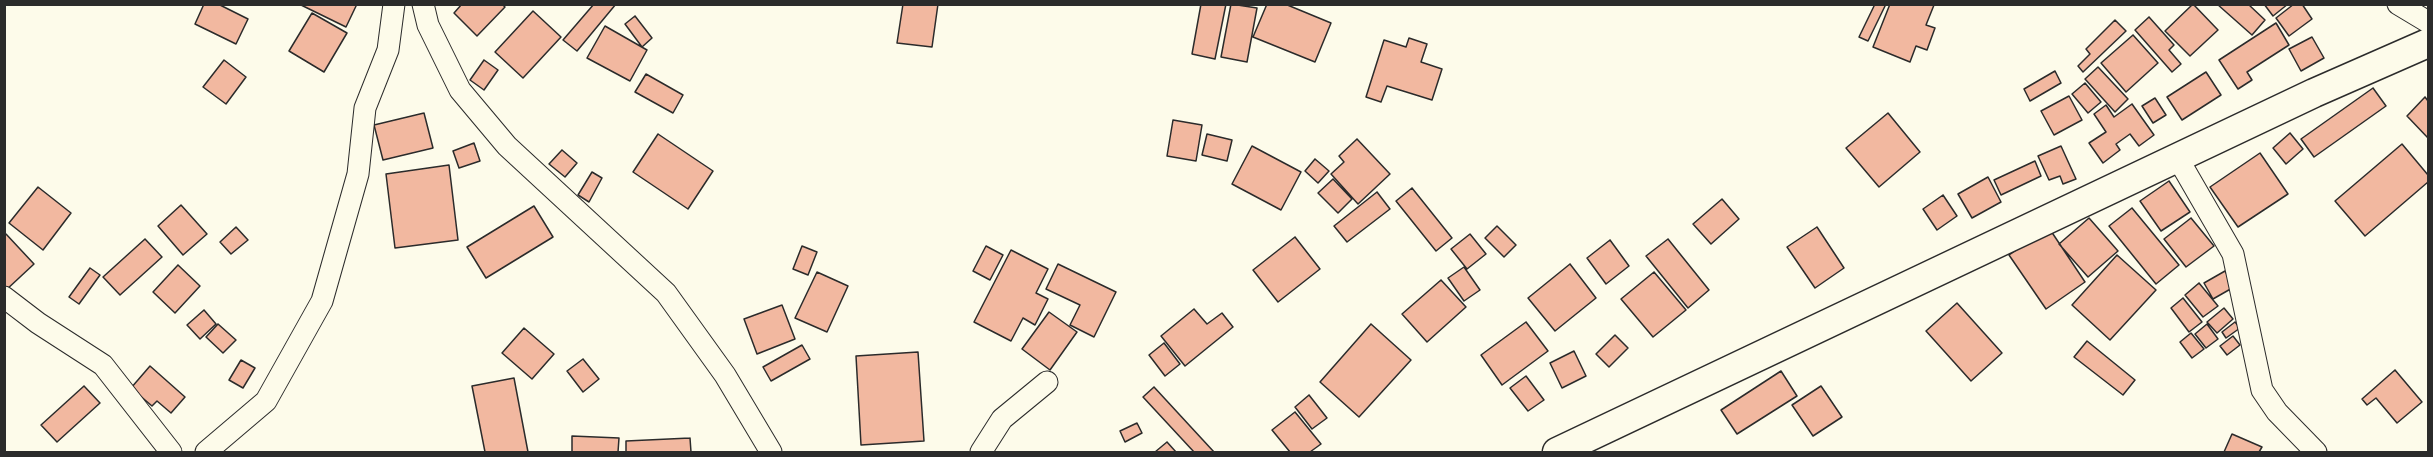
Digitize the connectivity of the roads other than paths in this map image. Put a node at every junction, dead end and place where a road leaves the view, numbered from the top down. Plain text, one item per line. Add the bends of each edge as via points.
1 (394, 4) edge
2 (423, 4) edge
3 (2398, 4) edge
4 (2428, 22) edge
5 (2428, 43) edge
6 (2176, 158) junction
7 (4, 297) edge
8 (1047, 382) dead end
9 (171, 453) edge
10 (206, 453) edge
11 (771, 453) edge
12 (981, 453) edge
13 (1557, 453) edge
14 (2316, 453) edge

1 - 10 street via 388,50 365,108 358,174 322,301 266,401
2 - 11 street via 428,25 460,90 507,146 666,293 725,375
3 - 4 street
5 - 6 main road
6 - 13 main road
6 - 14 street via 2233,254 2262,390
7 - 9 street via 103,365
8 - 12 street via 1002,419

